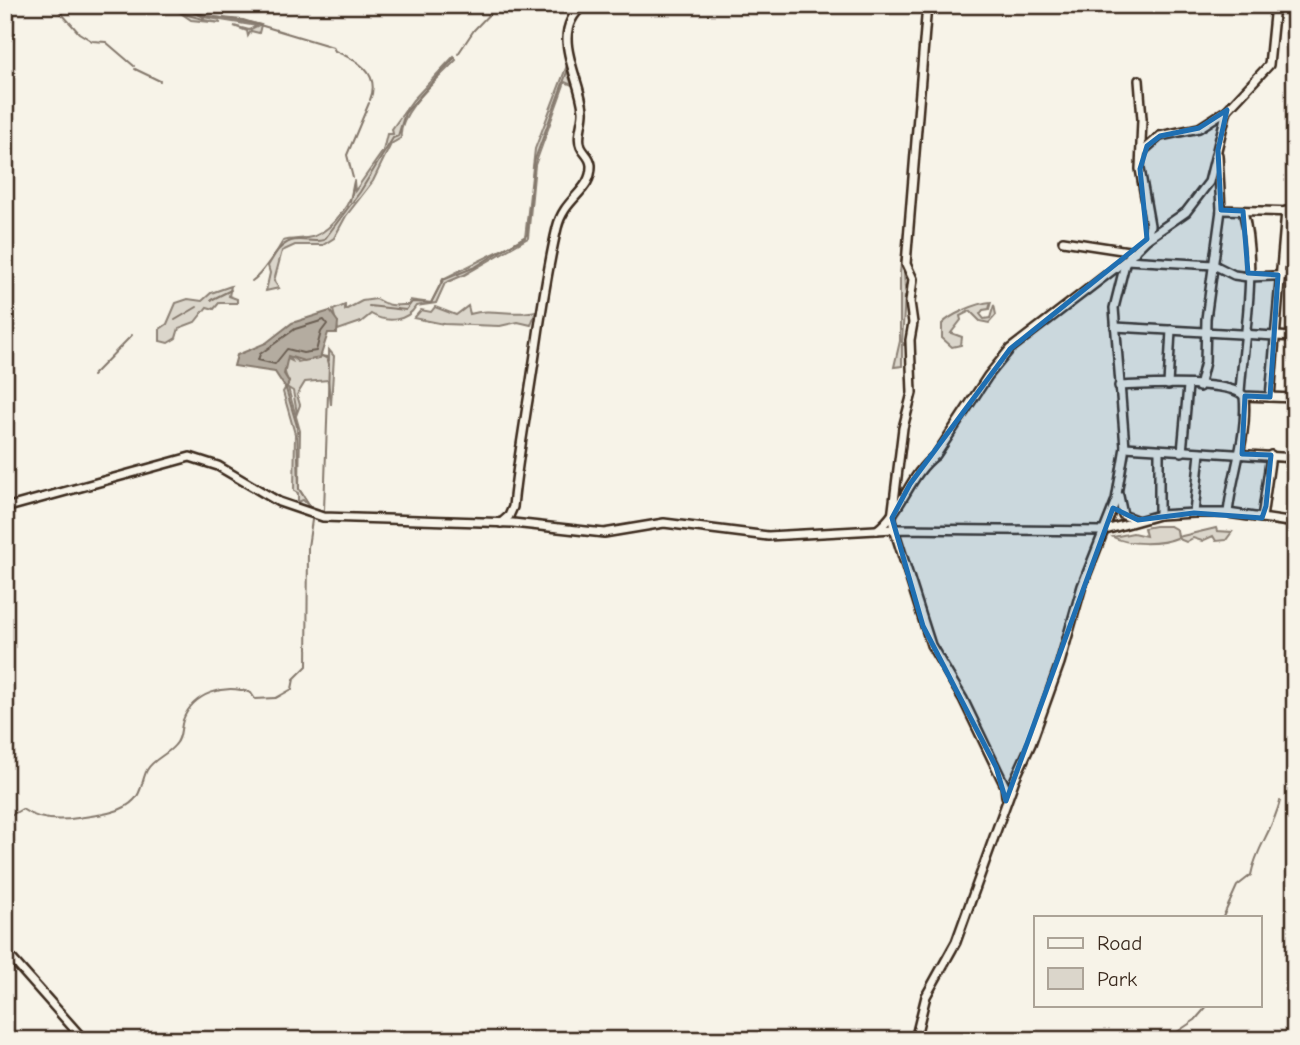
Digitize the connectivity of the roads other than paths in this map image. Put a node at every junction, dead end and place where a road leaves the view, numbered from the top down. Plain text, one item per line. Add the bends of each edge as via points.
1 (584, 5) edge
2 (926, 5) edge
3 (1275, 5) edge
4 (1139, 80) dead end
5 (1227, 110) junction
6 (1218, 150) junction
7 (1141, 155) junction
8 (1221, 210) junction
9 (1243, 211) junction
10 (1286, 211) junction
11 (1295, 212) edge
12 (1147, 239) junction
13 (1063, 241) dead end
14 (1136, 252) junction
15 (1126, 260) junction
16 (1214, 265) junction
17 (1278, 275) junction
18 (1295, 275) edge
19 (1248, 277) junction
20 (1115, 327) junction
21 (1171, 330) junction
22 (1206, 330) junction
23 (1244, 333) junction
24 (1273, 336) junction
25 (1295, 337) edge
26 (1168, 385) junction
27 (1119, 386) junction
28 (1188, 386) junction
29 (1199, 387) junction
30 (1242, 394) junction
31 (1270, 397) junction
32 (1295, 398) edge
33 (1125, 447) junction
34 (1159, 451) junction
35 (1182, 452) junction
36 (1200, 453) junction
37 (1240, 454) junction
38 (1271, 455) junction
39 (1295, 458) edge
40 (1118, 492) junction
41 (513, 507) junction
42 (5, 508) edge
43 (1194, 513) junction
44 (1228, 513) junction
45 (1159, 515) junction
46 (892, 518) junction
47 (1262, 518) junction
48 (1138, 520) junction
49 (1294, 522) edge
50 (500, 524) junction
51 (524, 524) junction
52 (894, 529) junction
53 (876, 530) junction
54 (1102, 531) junction
55 (1006, 801) junction
56 (5, 951) edge
57 (84, 1040) edge
58 (915, 1040) edge

1 - 41 street via 571,20 567,38 569,64 583,110 580,142 590,160 590,177 566,204 557,226 539,311
2 - 46 street via 906,264 913,279 912,393
3 - 5 street via 1269,65
4 - 7 street
5 - 6 street
5 - 7 street via 1199,128 1160,136
6 - 8 street
6 - 12 street via 1209,182 1197,201
7 - 12 street via 1142,193 1150,225
8 - 9 street
8 - 16 street
9 - 10 street
9 - 19 street
10 - 11 street
10 - 17 street
12 - 14 street
13 - 14 street
14 - 15 street
15 - 16 street
15 - 20 street via 1116,290
15 - 46 street via 1010,349 936,455 910,484
16 - 19 street
16 - 22 street
17 - 18 street
17 - 19 street
17 - 24 street
19 - 23 street
20 - 21 street
20 - 27 street
21 - 22 street
21 - 26 street
22 - 23 street
22 - 29 street
23 - 24 street
23 - 30 street
24 - 25 street
24 - 31 street
26 - 27 street
26 - 28 street
27 - 33 street
28 - 29 street
28 - 35 street
29 - 30 street
30 - 31 street
30 - 37 street via 1246,423
31 - 32 street
33 - 34 street
33 - 40 street
34 - 35 street
34 - 45 street
35 - 36 street
36 - 37 street
36 - 43 street
37 - 38 street
37 - 44 street
38 - 39 street
38 - 47 street
40 - 48 street via 1124,515
40 - 54 street
41 - 50 street
41 - 51 street
42 - 50 street via 190,457 218,466 279,502 316,516
43 - 44 street
43 - 45 street
44 - 47 street
45 - 48 street
46 - 52 street
46 - 53 street
47 - 49 street
48 - 54 street
50 - 51 street
51 - 53 street via 604,533 664,523 768,536
52 - 53 street
52 - 54 street
52 - 55 street via 931,645 992,757 1005,786
54 - 55 street via 1031,744
55 - 58 street via 956,942 926,996
56 - 57 street

